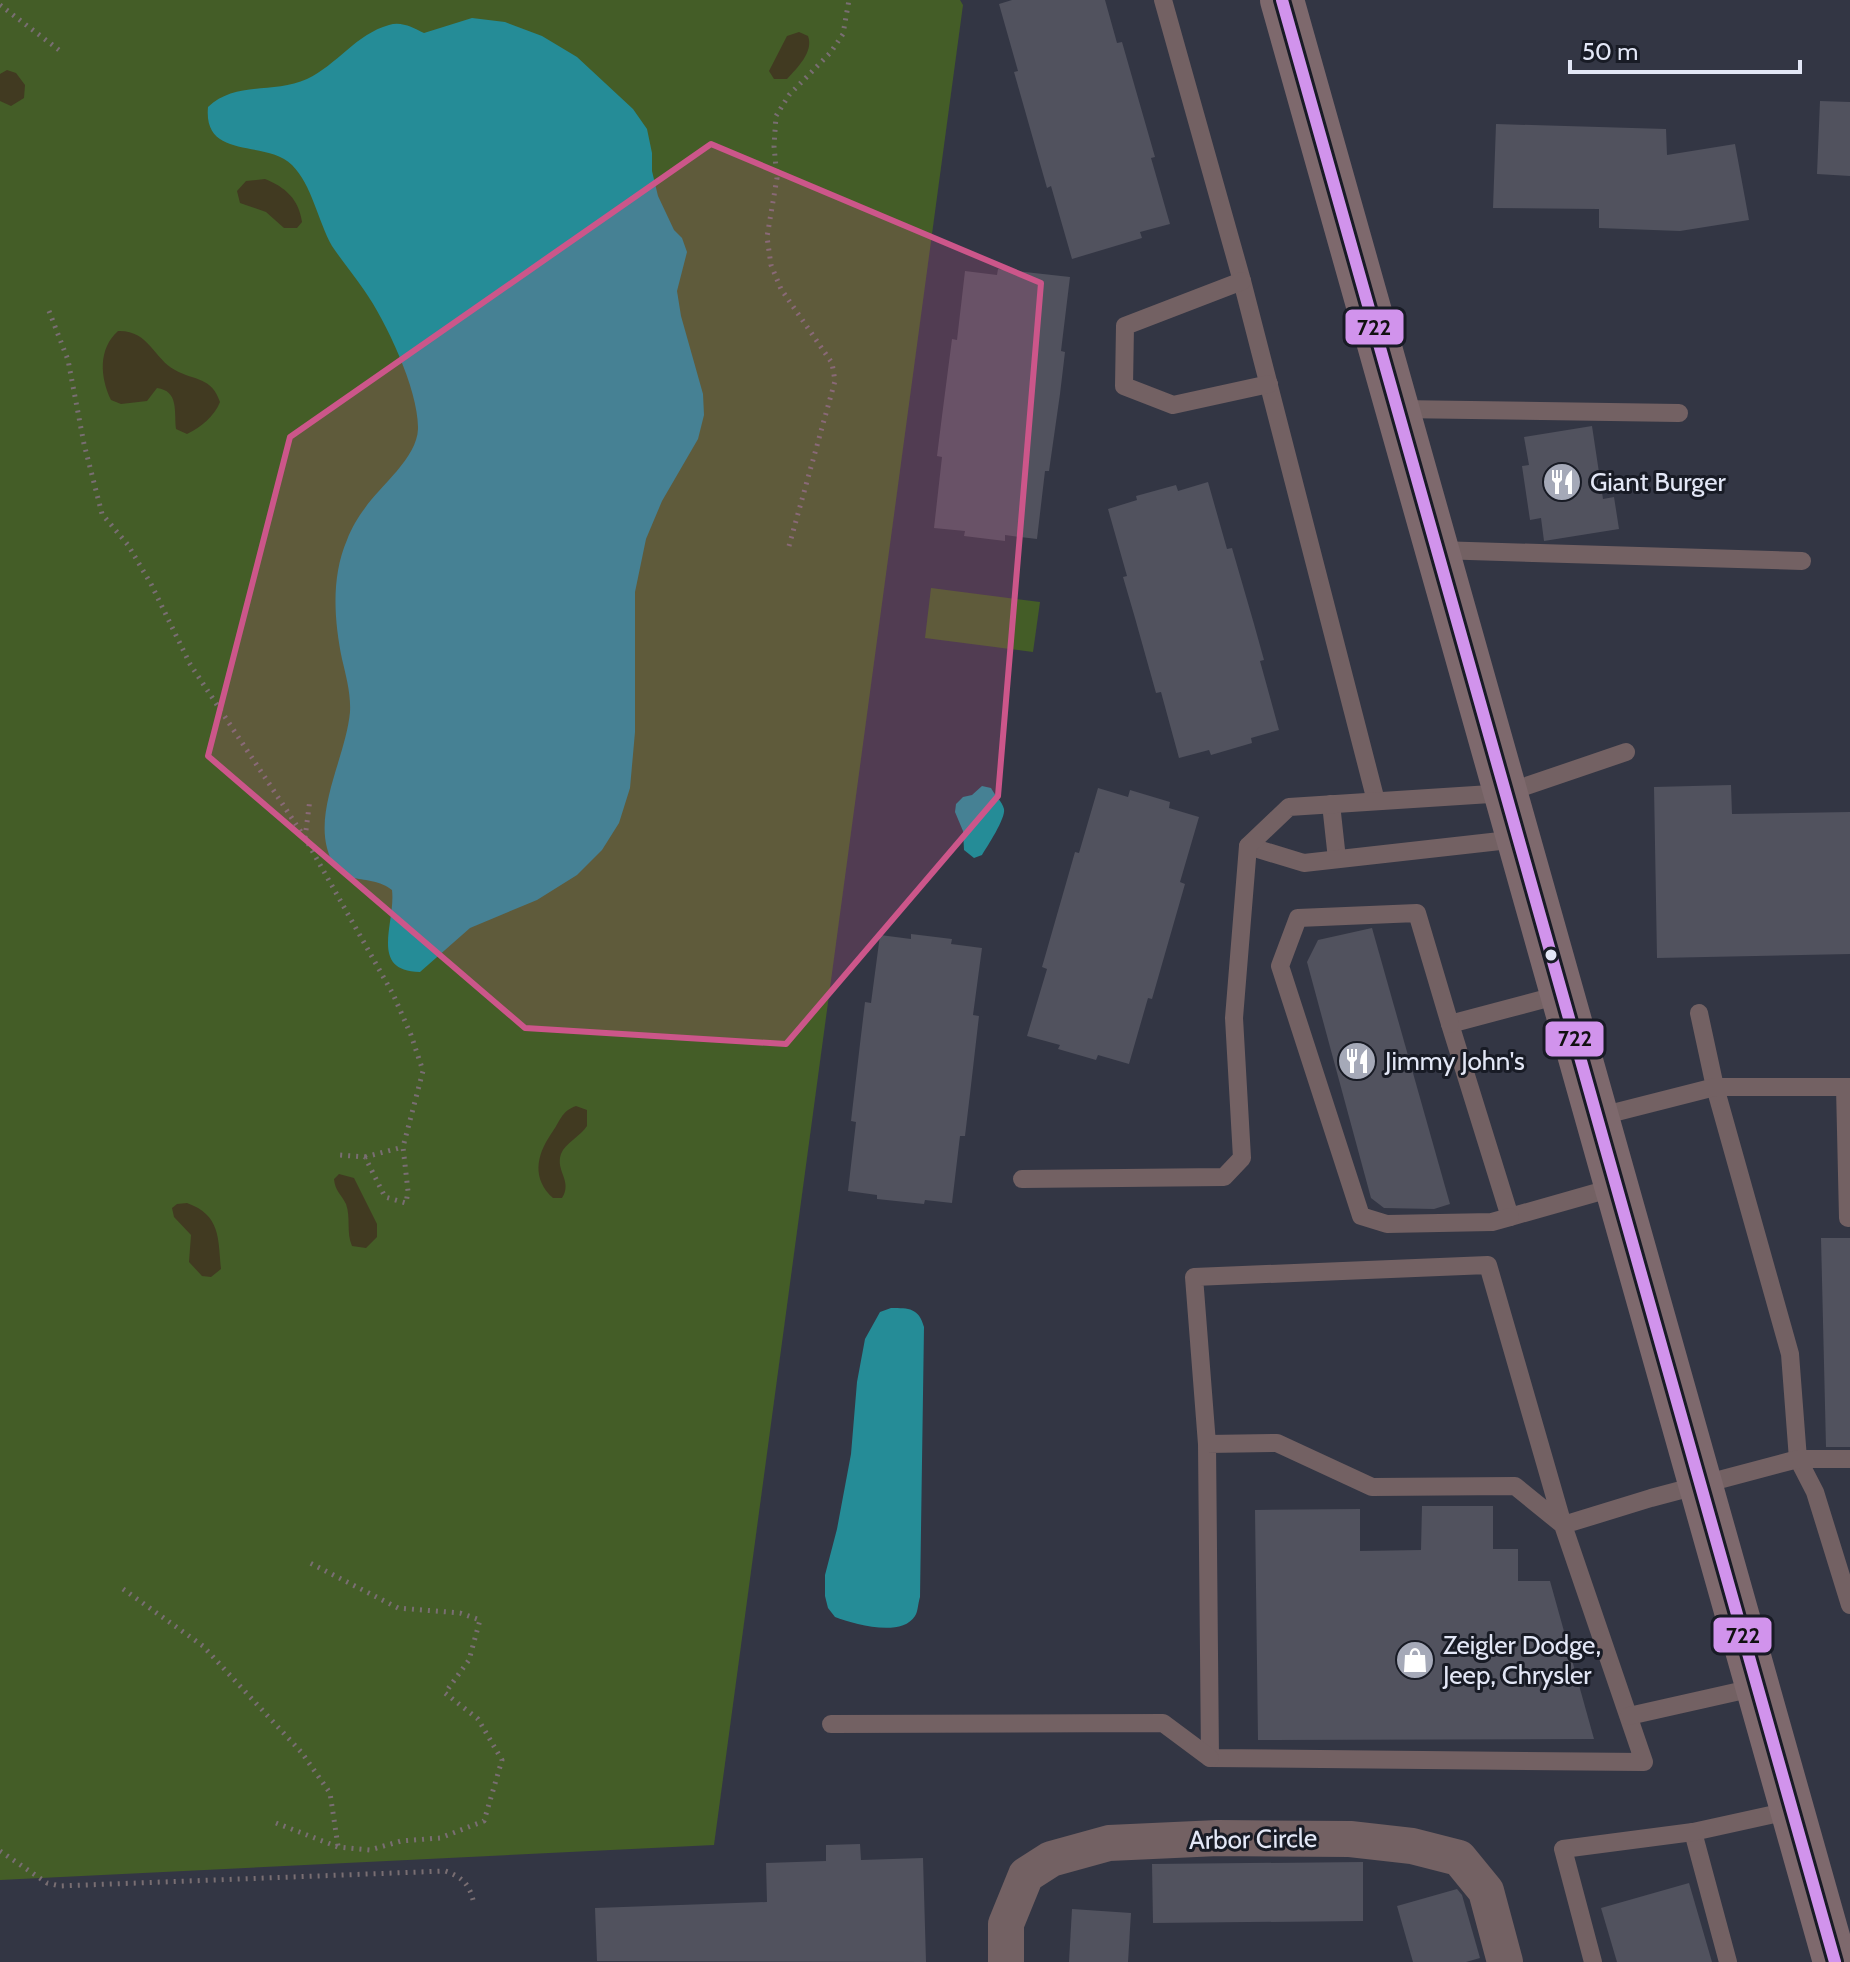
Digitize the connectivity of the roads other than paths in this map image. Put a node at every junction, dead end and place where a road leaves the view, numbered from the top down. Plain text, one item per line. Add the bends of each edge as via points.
1 (1163, 0) edge
2 (1282, 0) edge
3 (1242, 281) junction
4 (1269, 384) junction
5 (1397, 409) junction
6 (1679, 413) dead end
7 (1437, 550) junction
8 (1802, 561) dead end
9 (1626, 752) dead end
10 (1506, 793) junction
11 (1376, 801) junction
12 (1331, 804) junction
13 (1519, 839) junction
14 (1248, 846) junction
15 (1337, 859) junction
16 (1563, 994) junction
17 (1699, 1013) dead end
18 (1450, 1024) junction
19 (1715, 1087) junction
20 (1848, 1087) edge
21 (1597, 1117) junction
22 (1022, 1179) dead end
23 (1617, 1186) junction
24 (1510, 1217) junction
25 (1848, 1218) dead end
26 (1207, 1444) junction
27 (1798, 1459) junction
28 (1850, 1459) edge
29 (1702, 1484) junction
30 (1563, 1525) junction
31 (1850, 1605) edge
32 (1758, 1687) junction
33 (1629, 1716) junction
34 (831, 1724) dead end
35 (1210, 1758) junction
36 (1793, 1810) junction
37 (1693, 1832) junction
38 (1006, 1962) edge
39 (1505, 1962) edge
40 (1593, 1962) edge
41 (1728, 1962) edge
42 (1835, 1962) edge

1 - 3 lane
2 - 5 main road
3 - 4 lane
3 - 4 lane via 1125,326 1124,386 1173,405
4 - 11 lane
5 - 6 lane
5 - 7 main road
7 - 8 lane
7 - 10 main road
9 - 10 lane
10 - 11 lane
10 - 13 main road
11 - 12 lane
12 - 14 lane via 1289,807
12 - 15 lane
13 - 15 lane
13 - 16 main road
14 - 15 lane via 1304,863
14 - 22 lane via 1234,1018 1242,1158 1224,1177
16 - 18 lane
16 - 21 main road
17 - 19 lane
18 - 24 lane
18 - 24 lane via 1417,913 1298,918 1280,966 1361,1216 1387,1224
19 - 20 lane
19 - 21 lane
19 - 27 lane via 1790,1354
20 - 25 lane
21 - 23 main road
23 - 24 lane
23 - 29 main road
26 - 30 lane via 1277,1443 1372,1487 1515,1486
26 - 30 lane via 1194,1277 1488,1265
26 - 35 lane
27 - 28 lane
27 - 29 lane
27 - 31 lane via 1815,1492
29 - 30 lane
29 - 32 main road
30 - 33 lane
32 - 33 lane
32 - 36 main road
33 - 35 lane via 1644,1762
34 - 35 lane via 1163,1723
36 - 37 lane
36 - 42 main road
37 - 40 lane via 1563,1849
37 - 41 lane
38 - 39 street, Arbor Circle via 1006,1924 1026,1875 1051,1859 1109,1843 1321,1838 1412,1846 1459,1858 1486,1891

